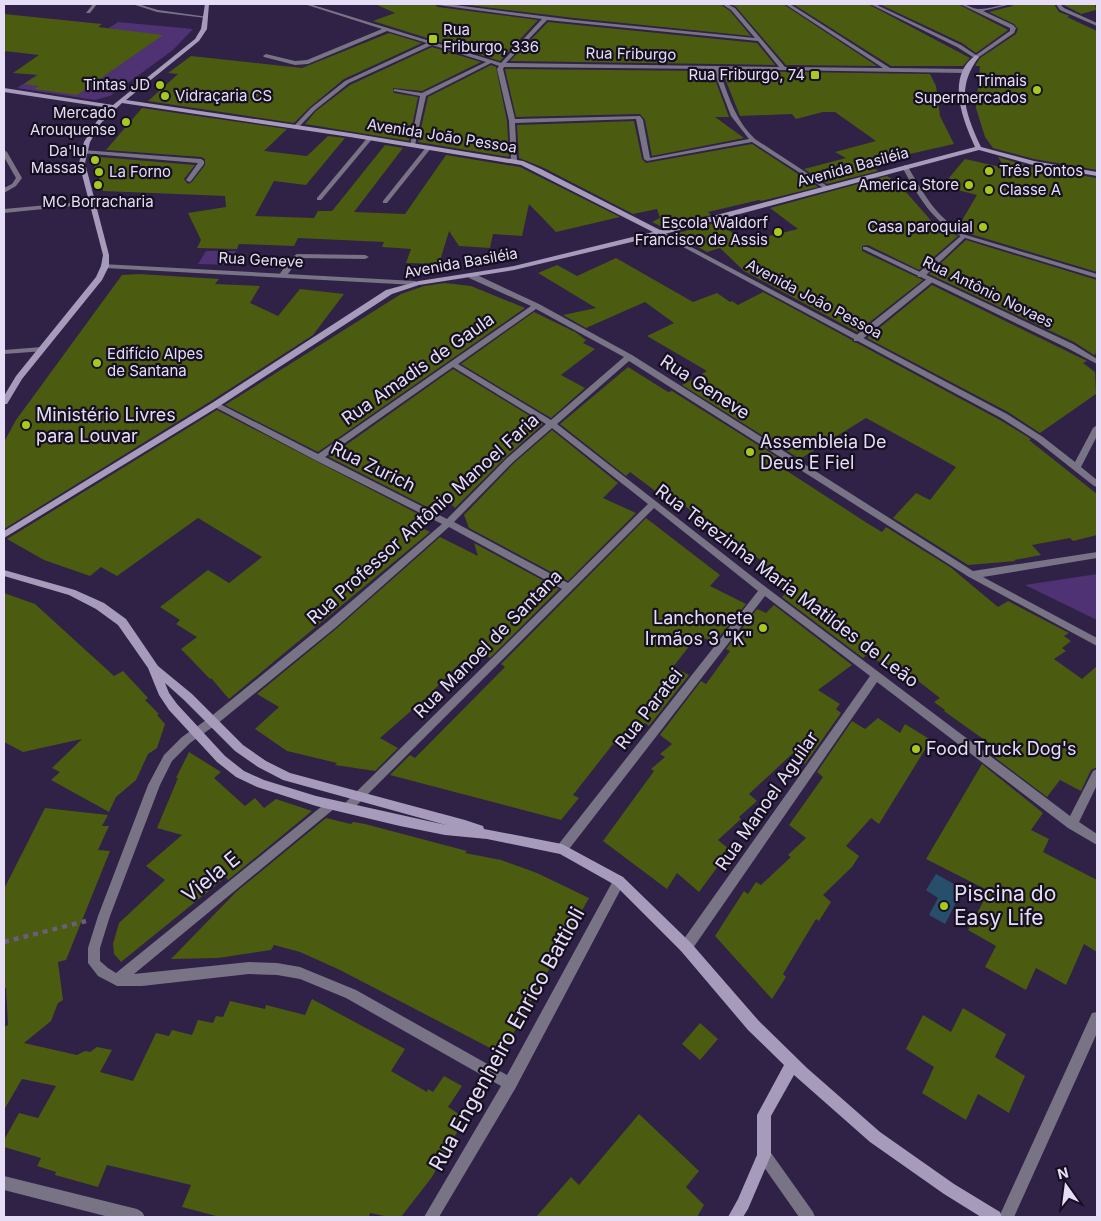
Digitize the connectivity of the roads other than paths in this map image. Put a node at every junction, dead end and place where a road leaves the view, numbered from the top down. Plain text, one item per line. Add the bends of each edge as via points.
1 (95, 4) edge
2 (134, 4) edge
3 (207, 4) edge
4 (306, 4) edge
5 (438, 4) edge
6 (724, 4) edge
7 (787, 4) edge
8 (872, 4) edge
9 (962, 4) edge
10 (1010, 4) edge
11 (1058, 4) edge
12 (978, 11) junction
13 (88, 12) dead end
14 (206, 17) junction
15 (545, 19) junction
16 (1097, 25) edge
17 (388, 29) junction
18 (760, 40) junction
19 (432, 42) junction
20 (965, 50) junction
21 (983, 52) junction
22 (266, 56) dead end
23 (976, 57) junction
24 (490, 62) junction
25 (502, 65) junction
26 (715, 67) junction
27 (783, 68) junction
28 (889, 70) junction
29 (965, 71) junction
30 (4, 90) edge
31 (396, 90) dead end
32 (423, 95) junction
33 (120, 101) junction
34 (114, 107) junction
35 (512, 121) junction
36 (296, 127) junction
37 (370, 138) junction
38 (753, 140) junction
39 (412, 145) junction
40 (429, 147) junction
41 (979, 148) junction
42 (4, 152) edge
43 (83, 152) junction
44 (514, 161) junction
45 (905, 167) junction
46 (1097, 174) edge
47 (189, 180) dead end
48 (825, 187) junction
49 (4, 191) edge
50 (319, 199) dead end
51 (385, 202) dead end
52 (91, 203) junction
53 (4, 211) edge
54 (661, 233) junction
55 (964, 236) junction
56 (865, 248) dead end
57 (364, 257) dead end
58 (105, 266) junction
59 (284, 275) junction
60 (921, 275) junction
61 (472, 276) junction
62 (1097, 276) edge
63 (931, 280) junction
64 (415, 283) junction
65 (536, 306) junction
66 (858, 339) junction
67 (42, 349) junction
68 (4, 352) edge
69 (629, 357) junction
70 (1097, 362) edge
71 (453, 364) junction
72 (4, 402) edge
73 (214, 405) junction
74 (552, 424) junction
75 (1097, 428) edge
76 (318, 458) junction
77 (1077, 468) junction
78 (1097, 484) edge
79 (653, 504) junction
80 (448, 523) junction
81 (4, 536) edge
82 (1097, 555) edge
83 (4, 573) edge
84 (972, 575) junction
85 (569, 588) junction
86 (764, 590) junction
87 (1097, 642) edge
88 (153, 667) junction
89 (876, 675) junction
90 (213, 721) junction
91 (196, 732) junction
92 (1097, 774) edge
93 (357, 797) junction
94 (331, 805) junction
95 (347, 808) junction
96 (1072, 824) junction
97 (487, 834) junction
98 (1097, 840) edge
99 (562, 849) junction
100 (619, 881) junction
101 (686, 947) junction
102 (117, 980) junction
103 (1097, 1018) edge
104 (792, 1064) junction
105 (510, 1084) junction
106 (764, 1155) junction
107 (4, 1183) edge
108 (137, 1217) edge
109 (431, 1217) edge
110 (735, 1217) edge
111 (808, 1217) edge
112 (995, 1217) edge
113 (1006, 1217) edge

1 - 13 street
2 - 14 street via 157,11
3 - 14 street
4 - 17 street, Rua Friburgo
5 - 15 street
6 - 18 street
7 - 28 street
8 - 20 street
9 - 12 street
10 - 12 street
11 - 16 street via 1062,9
12 - 21 street via 1013,30
14 - 33 street via 204,29 193,44
15 - 18 street
15 - 25 street
17 - 19 street, Rua Friburgo
17 - 22 street via 308,62 295,63
18 - 27 street
19 - 24 street, Rua Friburgo
19 - 36 street via 347,82
20 - 21 street
20 - 23 street
21 - 23 street
23 - 29 street
24 - 25 street, Rua Friburgo
24 - 32 street
25 - 26 street, Rua Friburgo
25 - 35 street via 500,76
26 - 27 street, Rua Friburgo
26 - 38 street via 738,124
27 - 28 street, Rua Friburgo
28 - 29 street, Rua Friburgo
29 - 41 street via 962,84 966,121
30 - 34 street
31 - 32 street
32 - 39 street
33 - 34 street
33 - 36 street, Avenida João Pessoa
34 - 43 street via 99,122
35 - 38 street via 638,118 647,160
35 - 44 street
36 - 37 street, Avenida João Pessoa
37 - 39 street, Avenida João Pessoa
37 - 50 street
38 - 48 street
39 - 40 street, Avenida João Pessoa
40 - 44 street, Avenida João Pessoa
40 - 51 street
41 - 45 street, Avenida Basiléia
41 - 46 street
42 - 49 street via 19,178
43 - 47 street via 201,161
43 - 52 street via 82,163
44 - 54 street, Avenida João Pessoa via 539,170
45 - 48 street, Avenida Basiléia
45 - 55 street via 935,215
48 - 54 street, Avenida Basiléia
52 - 53 street
52 - 58 street via 104,244
54 - 61 street, Avenida Basiléia
54 - 66 street, Avenida João Pessoa
55 - 60 street
55 - 62 street
56 - 60 street, Rua Antônio Novaes
57 - 59 street via 297,256
58 - 59 street, Rua Geneve
58 - 67 street
59 - 64 street, Rua Geneve
60 - 63 street, Rua Antônio Novaes
61 - 64 street, Avenida Basiléia
61 - 65 street, Rua Geneve
63 - 66 street
63 - 70 street, Rua Antônio Novaes
64 - 73 street, Avenida Basiléia via 389,292
65 - 69 street, Rua Geneve
65 - 71 street, Rua Amadis de Gaula
66 - 77 street, Avenida João Pessoa via 1004,416
67 - 68 street
67 - 72 street
69 - 74 street, Rua Professor Antônio Manoel Faria
69 - 84 street, Rua Geneve
71 - 74 street, Rua Terezinha Maria Matildes de Leão
71 - 76 street, Rua Amadis de Gaula
73 - 76 street, Rua Zurich
73 - 81 street, Avenida Basiléia
74 - 79 street, Rua Terezinha Maria Matildes de Leão
74 - 80 street, Rua Professor Antônio Manoel Faria via 510,460
75 - 77 street
76 - 80 street, Rua Zurich
77 - 78 street, Avenida João Pessoa
79 - 85 street, Rua Manoel de Santana
79 - 86 street, Rua Terezinha Maria Matildes de Leão
80 - 85 street, Rua Zurich
80 - 90 street, Rua Professor Antônio Manoel Faria via 332,625
82 - 84 street
83 - 88 street via 72,592 100,606 122,622
84 - 87 street, Rua Geneve
85 - 93 street, Rua Manoel de Santana
86 - 89 street, Rua Terezinha Maria Matildes de Leão
86 - 99 street, Rua Paratei
88 - 90 street
88 - 91 street via 164,696
89 - 96 street, Rua Terezinha Maria Matildes de Leão
89 - 101 street, Rua Manoel Aguilar
90 - 91 street, Rua Professor Antônio Manoel Faria
90 - 93 street via 239,748 262,764 287,777
91 - 94 street via 240,774 261,784
91 - 102 street, Rua Professor Antônio Manoel Faria via 168,758 154,785 104,916 94,948 94,962
92 - 96 street
93 - 95 street, Rua Manoel de Santana
93 - 97 street via 465,825
94 - 95 street
94 - 102 street, Viela E
95 - 97 street via 445,830
96 - 98 street, Rua Terezinha Maria Matildes de Leão
97 - 99 street
99 - 100 street
100 - 101 street
100 - 105 street, Rua Engenheiro Enrico Battioli
101 - 104 street via 753,1025
102 - 105 street via 248,968 300,973 351,994
103 - 113 street
104 - 106 street via 764,1114
104 - 112 street via 875,1137
105 - 109 street, Rua Engenheiro Enrico Battioli
106 - 110 street
106 - 111 street
107 - 108 street

